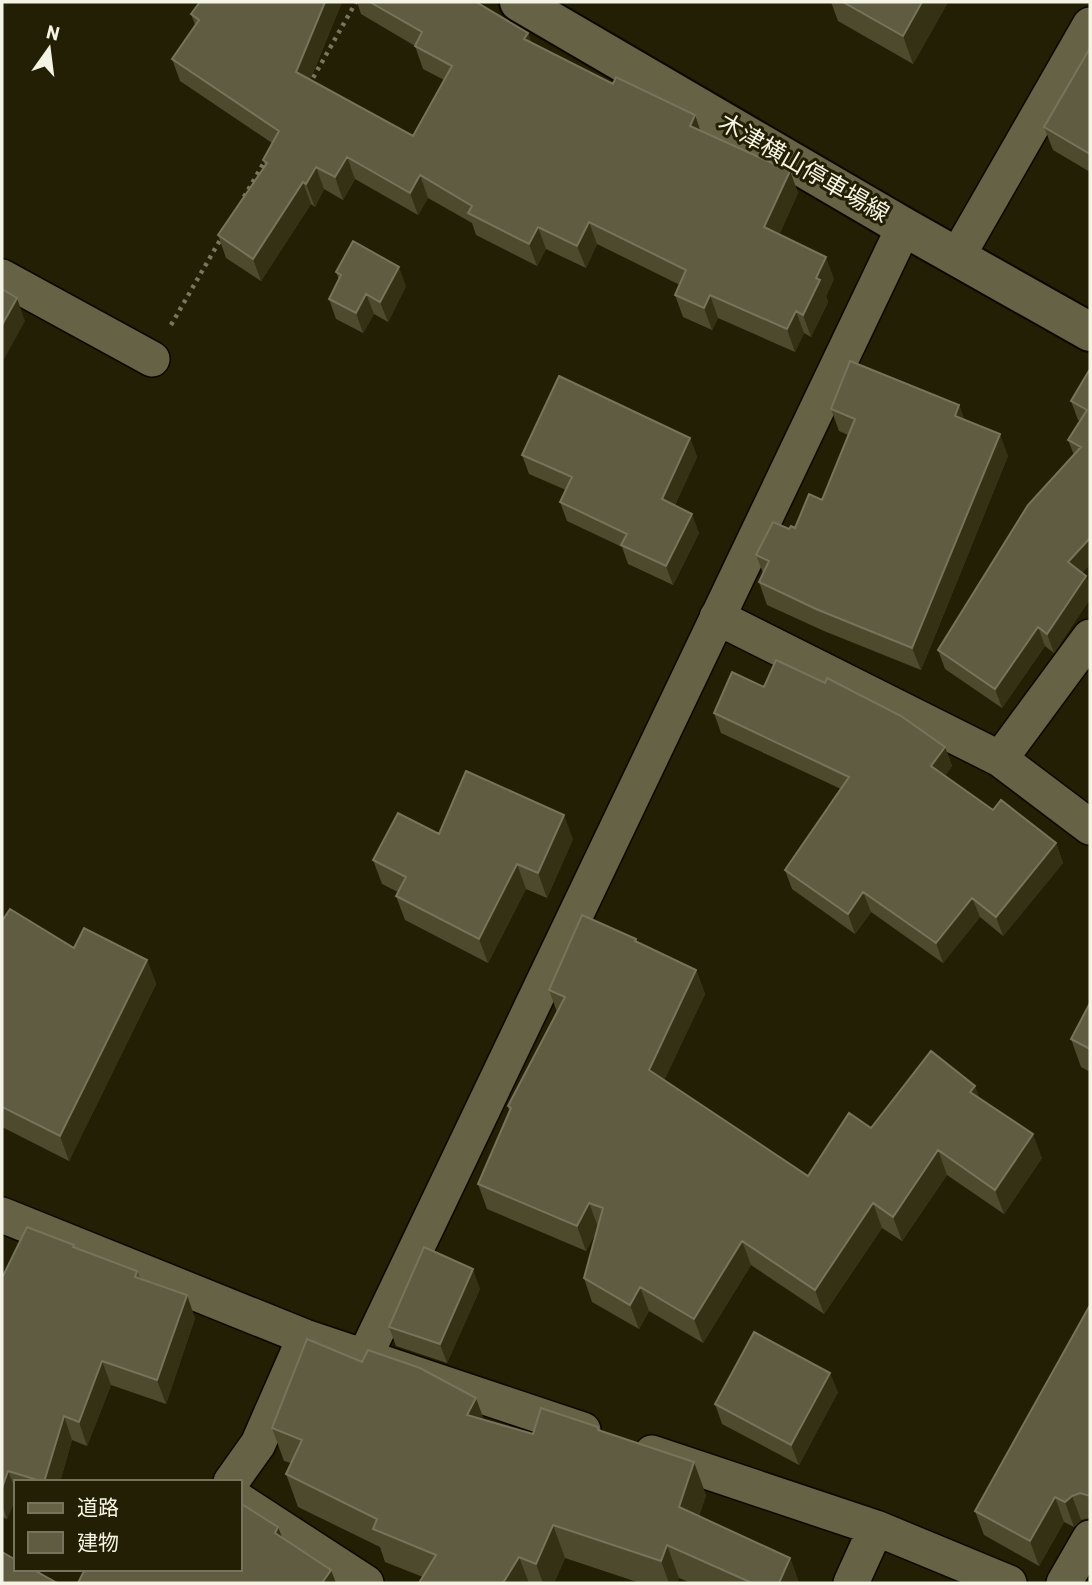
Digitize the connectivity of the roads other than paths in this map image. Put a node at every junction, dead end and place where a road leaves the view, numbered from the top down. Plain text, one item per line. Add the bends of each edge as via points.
1 (519, 2) edge
2 (1090, 25) edge
3 (904, 227) junction
4 (957, 257) junction
5 (2, 276) edge
6 (1090, 332) edge
7 (152, 359) road end
8 (717, 617) junction
9 (1090, 637) edge
10 (1000, 759) junction
11 (1090, 827) edge
12 (2, 1215) edge
13 (305, 1337) junction
14 (365, 1356) junction
15 (232, 1480) edge
16 (242, 1501) edge
17 (876, 1528) junction
18 (1090, 1538) edge
19 (366, 1583) edge
20 (851, 1583) edge
21 (1009, 1583) edge
22 (1064, 1583) edge

1 - 3 main road, 木津横山停車場線
2 - 4 street
3 - 4 main road, 木津横山停車場線
3 - 8 street
4 - 6 main road, 木津横山停車場線
5 - 7 street
8 - 10 street
8 - 14 street
9 - 10 street
10 - 11 street
12 - 13 street
13 - 14 street
13 - 15 street via 258,1444
14 - 17 street
16 - 19 street
17 - 20 street
17 - 21 street
18 - 22 street

